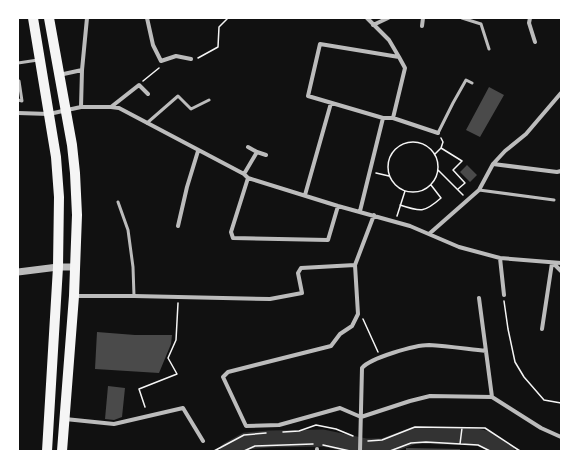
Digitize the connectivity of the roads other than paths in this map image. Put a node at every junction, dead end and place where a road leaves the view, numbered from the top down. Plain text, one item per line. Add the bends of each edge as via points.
1 (33, 18) edge
2 (49, 18) edge
3 (87, 18) edge
4 (147, 18) edge
5 (368, 18) edge
6 (388, 18) edge
7 (422, 18) edge
8 (462, 18) edge
9 (530, 18) edge
10 (373, 25) junction
11 (422, 26) dead end
12 (536, 42) dead end
13 (489, 49) dead end
14 (399, 57) junction
15 (40, 59) junction
16 (191, 59) road end
17 (18, 63) edge
18 (82, 70) junction
19 (59, 75) junction
20 (19, 81) dead end
21 (472, 83) dead end
22 (561, 93) edge
23 (148, 94) dead end
24 (18, 100) edge
25 (209, 100) dead end
26 (331, 103) junction
27 (81, 107) junction
28 (111, 107) junction
29 (66, 111) junction
30 (18, 113) edge
31 (49, 114) junction
32 (384, 118) junction
33 (393, 118) junction
34 (146, 123) junction
35 (438, 133) joint
36 (248, 147) dead end
37 (198, 151) junction
38 (257, 152) junction
39 (266, 155) dead end
40 (493, 164) junction
41 (561, 170) edge
42 (244, 174) junction
43 (248, 178) junction
44 (479, 190) junction
45 (305, 195) junction
46 (554, 200) dead end
47 (118, 202) dead end
48 (338, 206) junction
49 (360, 211) junction
50 (374, 215) junction
51 (178, 226) dead end
52 (429, 234) junction
53 (500, 258) junction
54 (552, 263) junction
55 (561, 263) edge
56 (356, 265) junction
57 (58, 267) junction
58 (75, 267) junction
59 (561, 271) edge
60 (18, 272) edge
61 (504, 295) road end
62 (74, 296) junction
63 (134, 296) junction
64 (479, 298) dead end
65 (542, 329) dead end
66 (486, 350) junction
67 (492, 397) junction
68 (64, 418) junction
69 (361, 418) junction
70 (561, 437) edge
71 (203, 441) dead end
72 (48, 451) edge
73 (62, 451) edge
74 (360, 451) edge

1 - 15 highway
2 - 19 highway
3 - 18 street
4 - 16 street via 153,44 161,61 176,56
5 - 10 street
6 - 10 street
7 - 11 street
8 - 13 lane via 482,24
9 - 12 street via 529,23
10 - 14 street via 389,40
14 - 26 street via 320,44 308,96
14 - 33 street via 404,68
15 - 17 lane
15 - 31 highway
18 - 19 street
18 - 27 street
19 - 29 highway
20 - 24 lane via 22,101
21 - 35 lane via 466,80
22 - 40 street via 526,134
23 - 28 street via 139,85
25 - 34 lane via 191,109 178,96
26 - 32 street
26 - 45 street
27 - 28 street
27 - 29 street
28 - 34 street via 128,112
29 - 31 street
29 - 58 highway via 75,173
30 - 31 street
31 - 57 highway via 59,197
32 - 33 street
32 - 49 street
33 - 35 street
34 - 37 street
36 - 38 street
37 - 42 street
37 - 51 street
38 - 39 street
38 - 42 street
40 - 41 street via 557,172
40 - 44 street
42 - 43 street
43 - 45 street
43 - 48 street via 231,232 233,238 328,240
44 - 46 lane
44 - 52 street
45 - 48 street
47 - 63 lane via 128,230
48 - 49 street
49 - 50 street
50 - 52 street
50 - 56 street
52 - 53 street via 459,247
53 - 54 street
53 - 61 street
54 - 55 street
54 - 59 street
54 - 65 street
56 - 63 street via 301,268 298,273 302,293 270,299
56 - 69 street via 358,314 352,326 340,334 331,346 228,372 223,377 246,426 279,425 340,408
57 - 58 street
57 - 60 street
57 - 72 highway
58 - 62 highway
62 - 63 street
62 - 68 highway
64 - 66 street
66 - 67 street
66 - 69 street via 428,345 392,353 365,364 362,368
67 - 69 street via 430,396 410,400
67 - 70 street via 541,428
68 - 71 street via 114,424 183,408
68 - 73 highway
69 - 74 street

